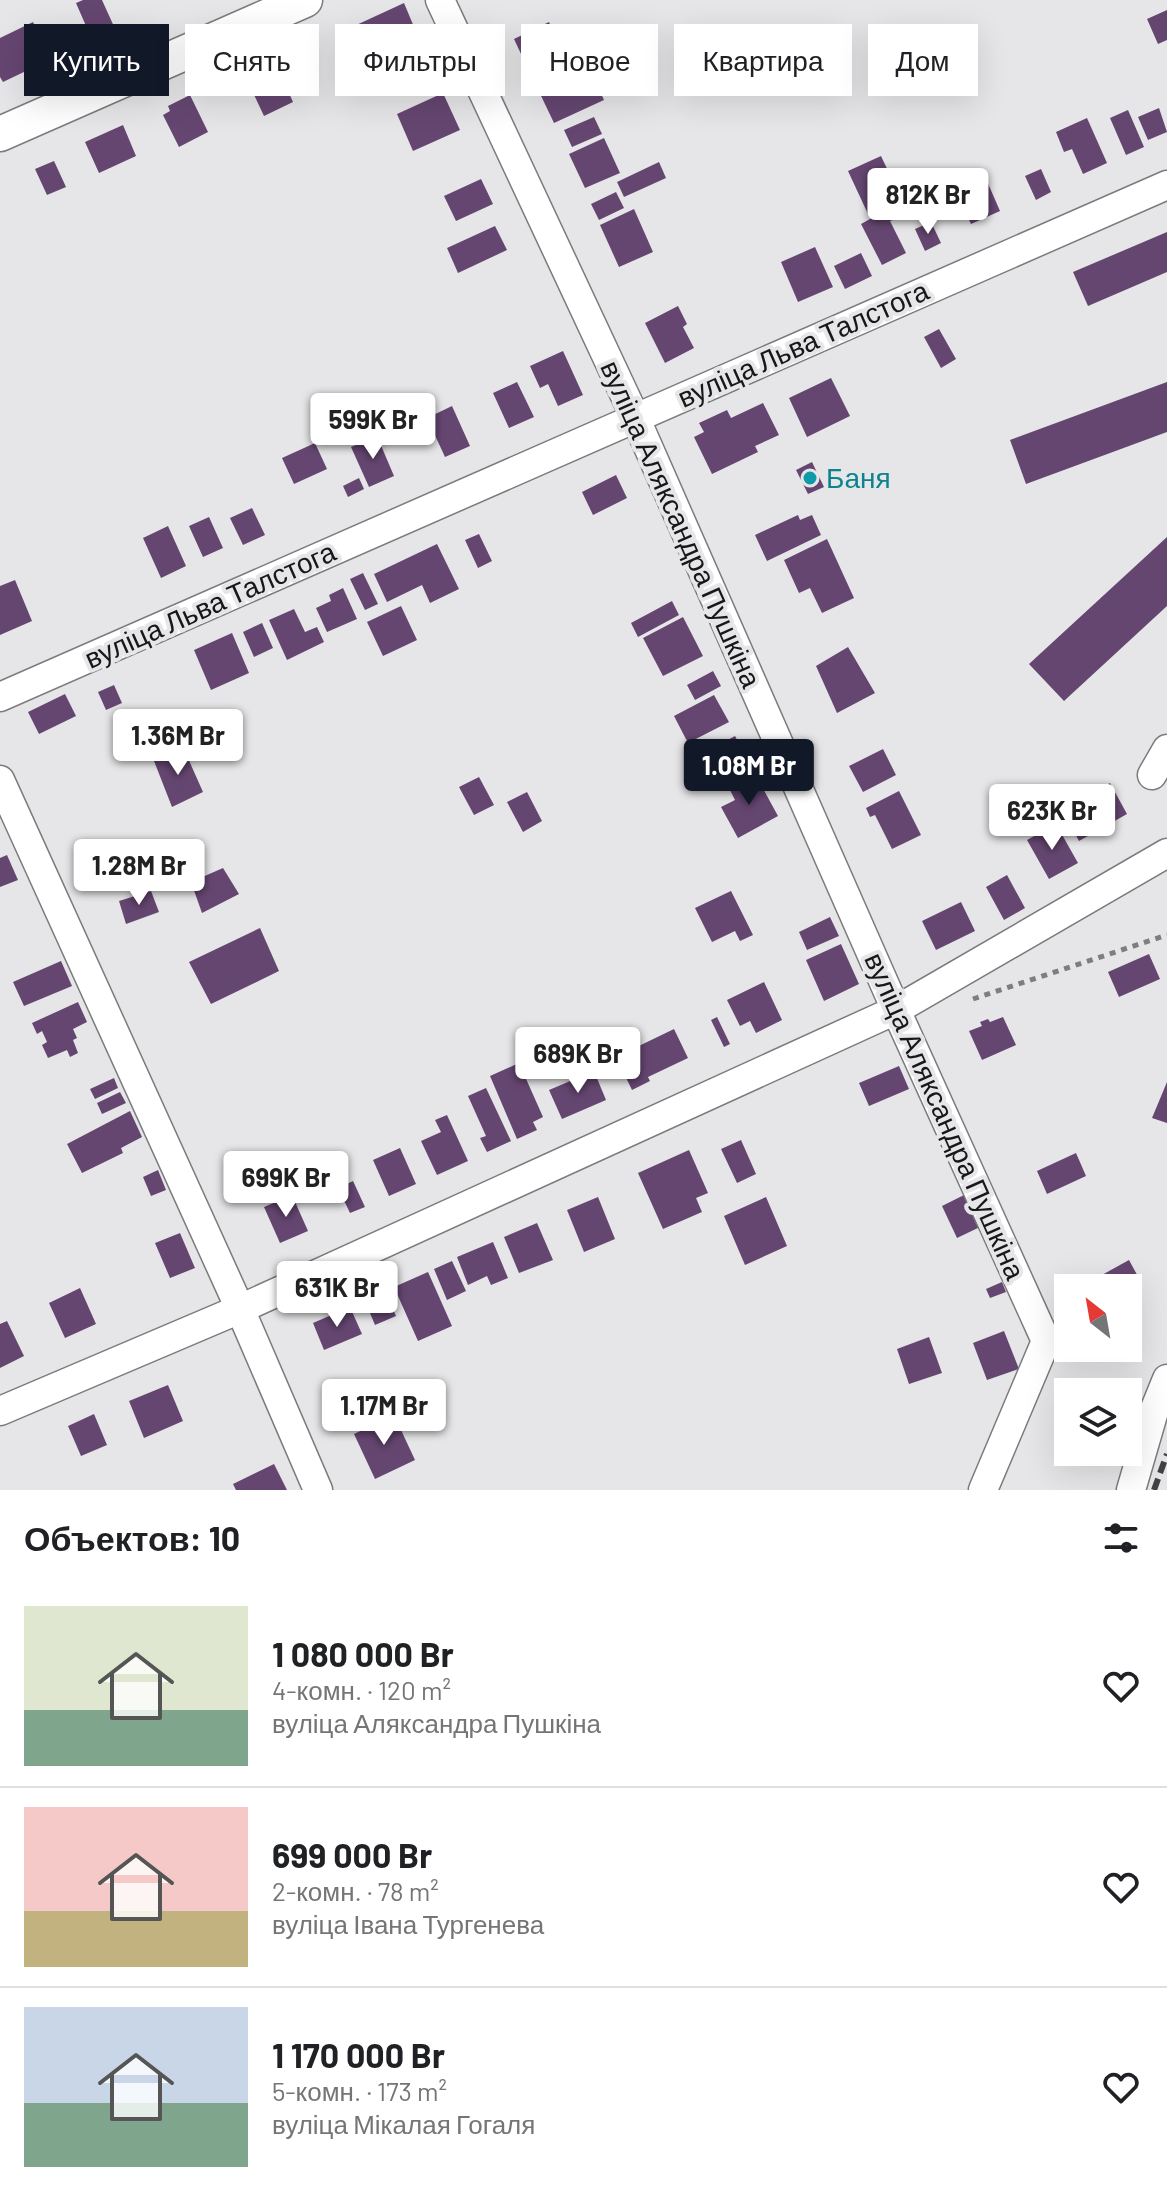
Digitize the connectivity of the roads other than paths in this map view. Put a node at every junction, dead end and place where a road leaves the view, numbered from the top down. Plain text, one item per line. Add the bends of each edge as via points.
1 (305, 0) edge
2 (440, 0) edge
3 (0, 134) edge
4 (1167, 185) edge
5 (635, 417) junction
6 (0, 697) edge
7 (1167, 749) edge
8 (1152, 775) dead end
9 (0, 780) edge
10 (1167, 853) edge
11 (896, 1010) junction
12 (240, 1309) junction
13 (1167, 1379) edge
14 (0, 1411) edge
15 (318, 1490) edge
16 (983, 1490) edge
17 (1131, 1490) edge

1 - 3 main road
2 - 5 street, вуліца Аляксандра Пушкіна
4 - 5 street, вуліца Льва Талстога
5 - 6 street, вуліца Льва Талстога
5 - 11 street, вуліца Аляксандра Пушкіна
7 - 8 street
9 - 12 street
10 - 11 street
11 - 12 street
11 - 16 street, вуліца Аляксандра Пушкіна via 1046,1341
12 - 14 street
12 - 15 street
13 - 17 street

